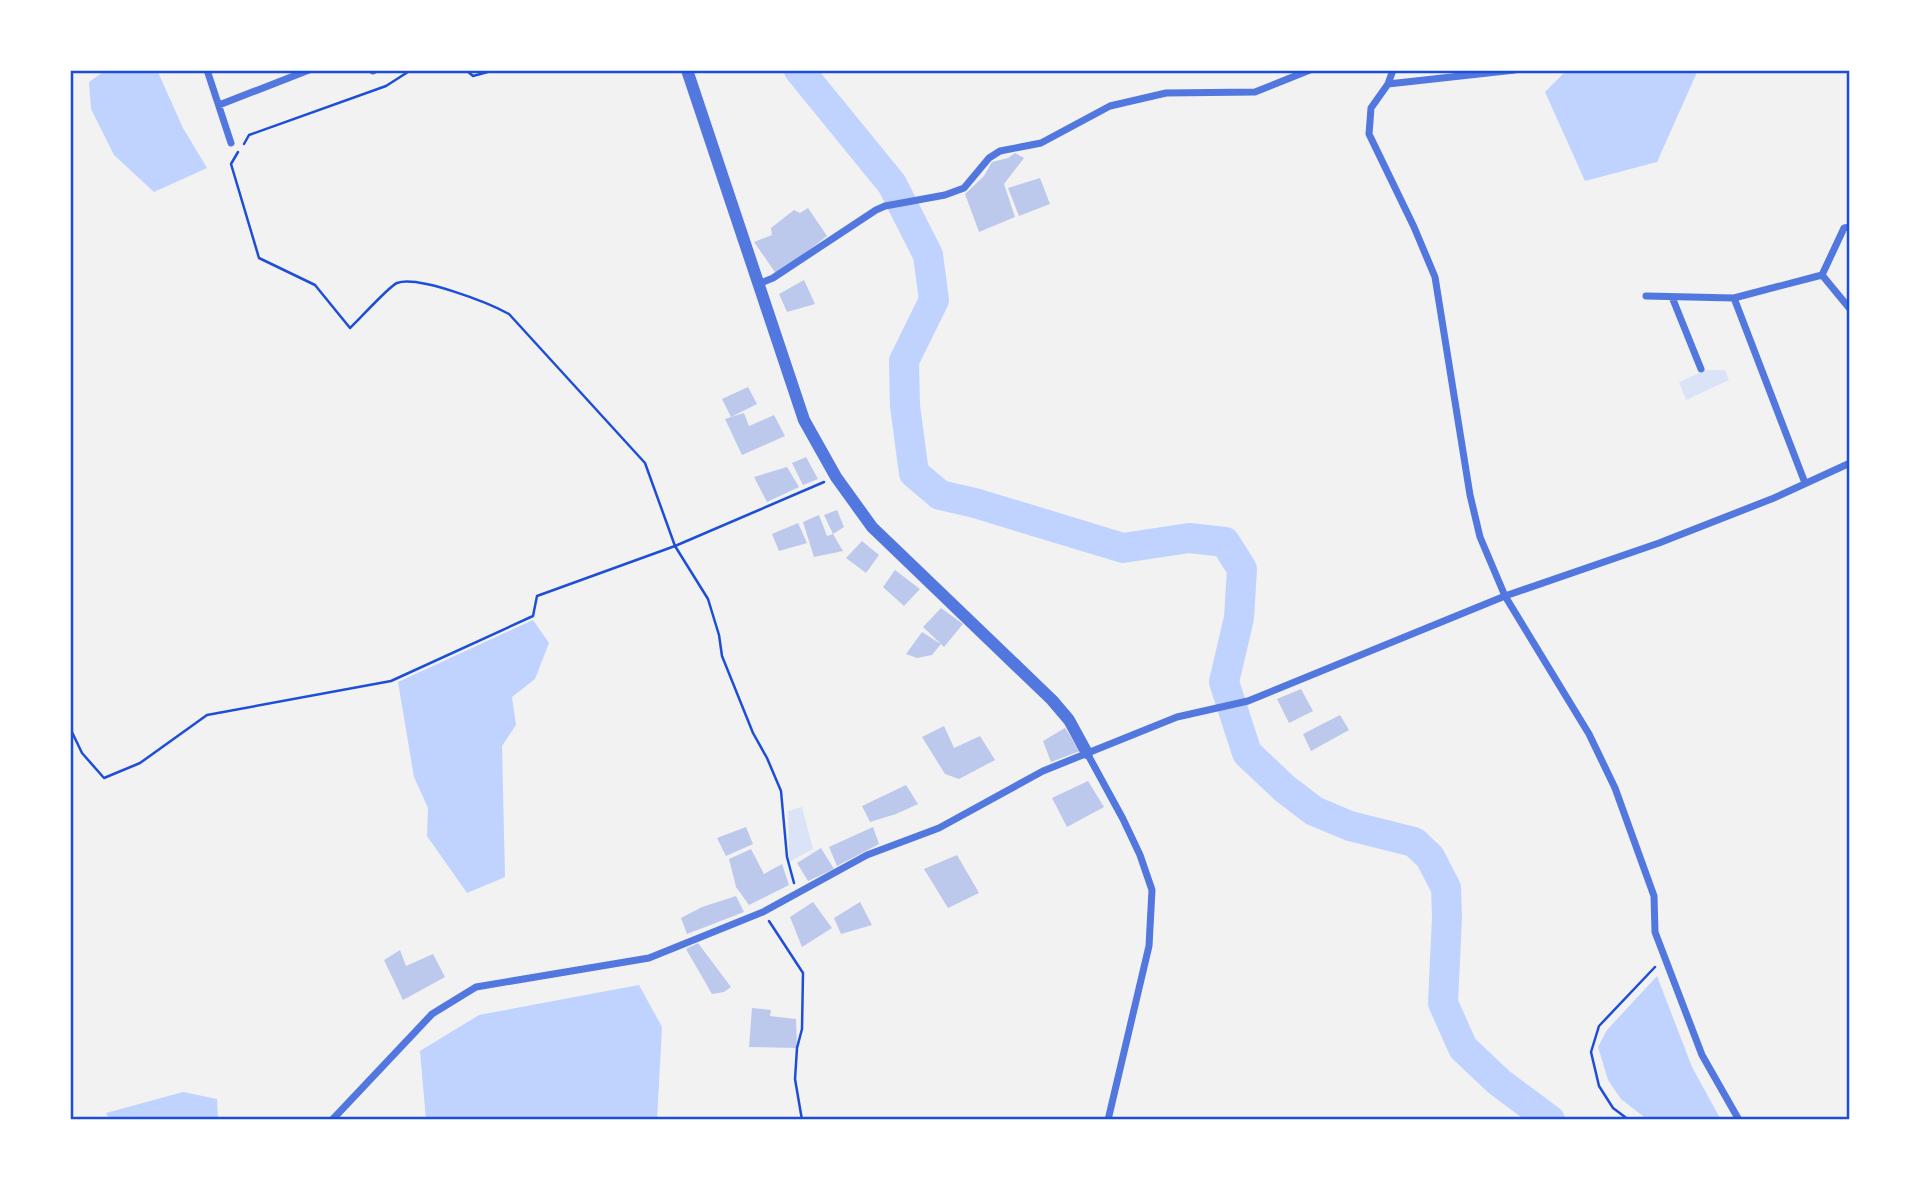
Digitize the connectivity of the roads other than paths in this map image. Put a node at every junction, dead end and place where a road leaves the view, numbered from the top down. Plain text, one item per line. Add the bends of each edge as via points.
1 (207, 70) edge
2 (309, 70) edge
3 (687, 70) edge
4 (1310, 70) edge
5 (1393, 70) edge
6 (1515, 70) edge
7 (290, 73) edge
8 (1388, 84) junction
9 (219, 105) junction
10 (231, 143) dead end
11 (1850, 227) edge
12 (1822, 275) junction
13 (758, 284) junction
14 (1646, 296) dead end
15 (1672, 297) junction
16 (1734, 298) junction
17 (1850, 309) edge
18 (1701, 369) dead end
19 (1850, 463) edge
20 (1805, 484) junction
21 (1505, 596) junction
22 (1087, 753) junction
23 (332, 1120) edge
24 (1108, 1120) edge
25 (1739, 1120) edge

1 - 9 street
2 - 7 street
3 - 13 street
4 - 13 street via 1255,92 1166,93 1110,106 1041,143 1000,151 964,188 886,206
5 - 8 street
6 - 8 street
7 - 9 street
8 - 21 street via 1371,107 1369,134 1435,277 1470,495 1480,537
9 - 10 street
11 - 12 street via 1844,228
12 - 16 street
12 - 17 street
13 - 22 street via 804,420 836,477 872,527 1052,700
14 - 15 street
15 - 16 street
15 - 18 street
16 - 20 street
19 - 20 street
20 - 21 street via 1659,543
21 - 22 street via 1248,701 1177,717
21 - 25 street via 1589,734 1615,788 1654,896 1656,932 1665,957 1702,1055
22 - 23 street via 1043,771 939,828 867,855 763,912 649,958 476,987 432,1014
22 - 24 street via 1123,819 1152,890 1149,946

